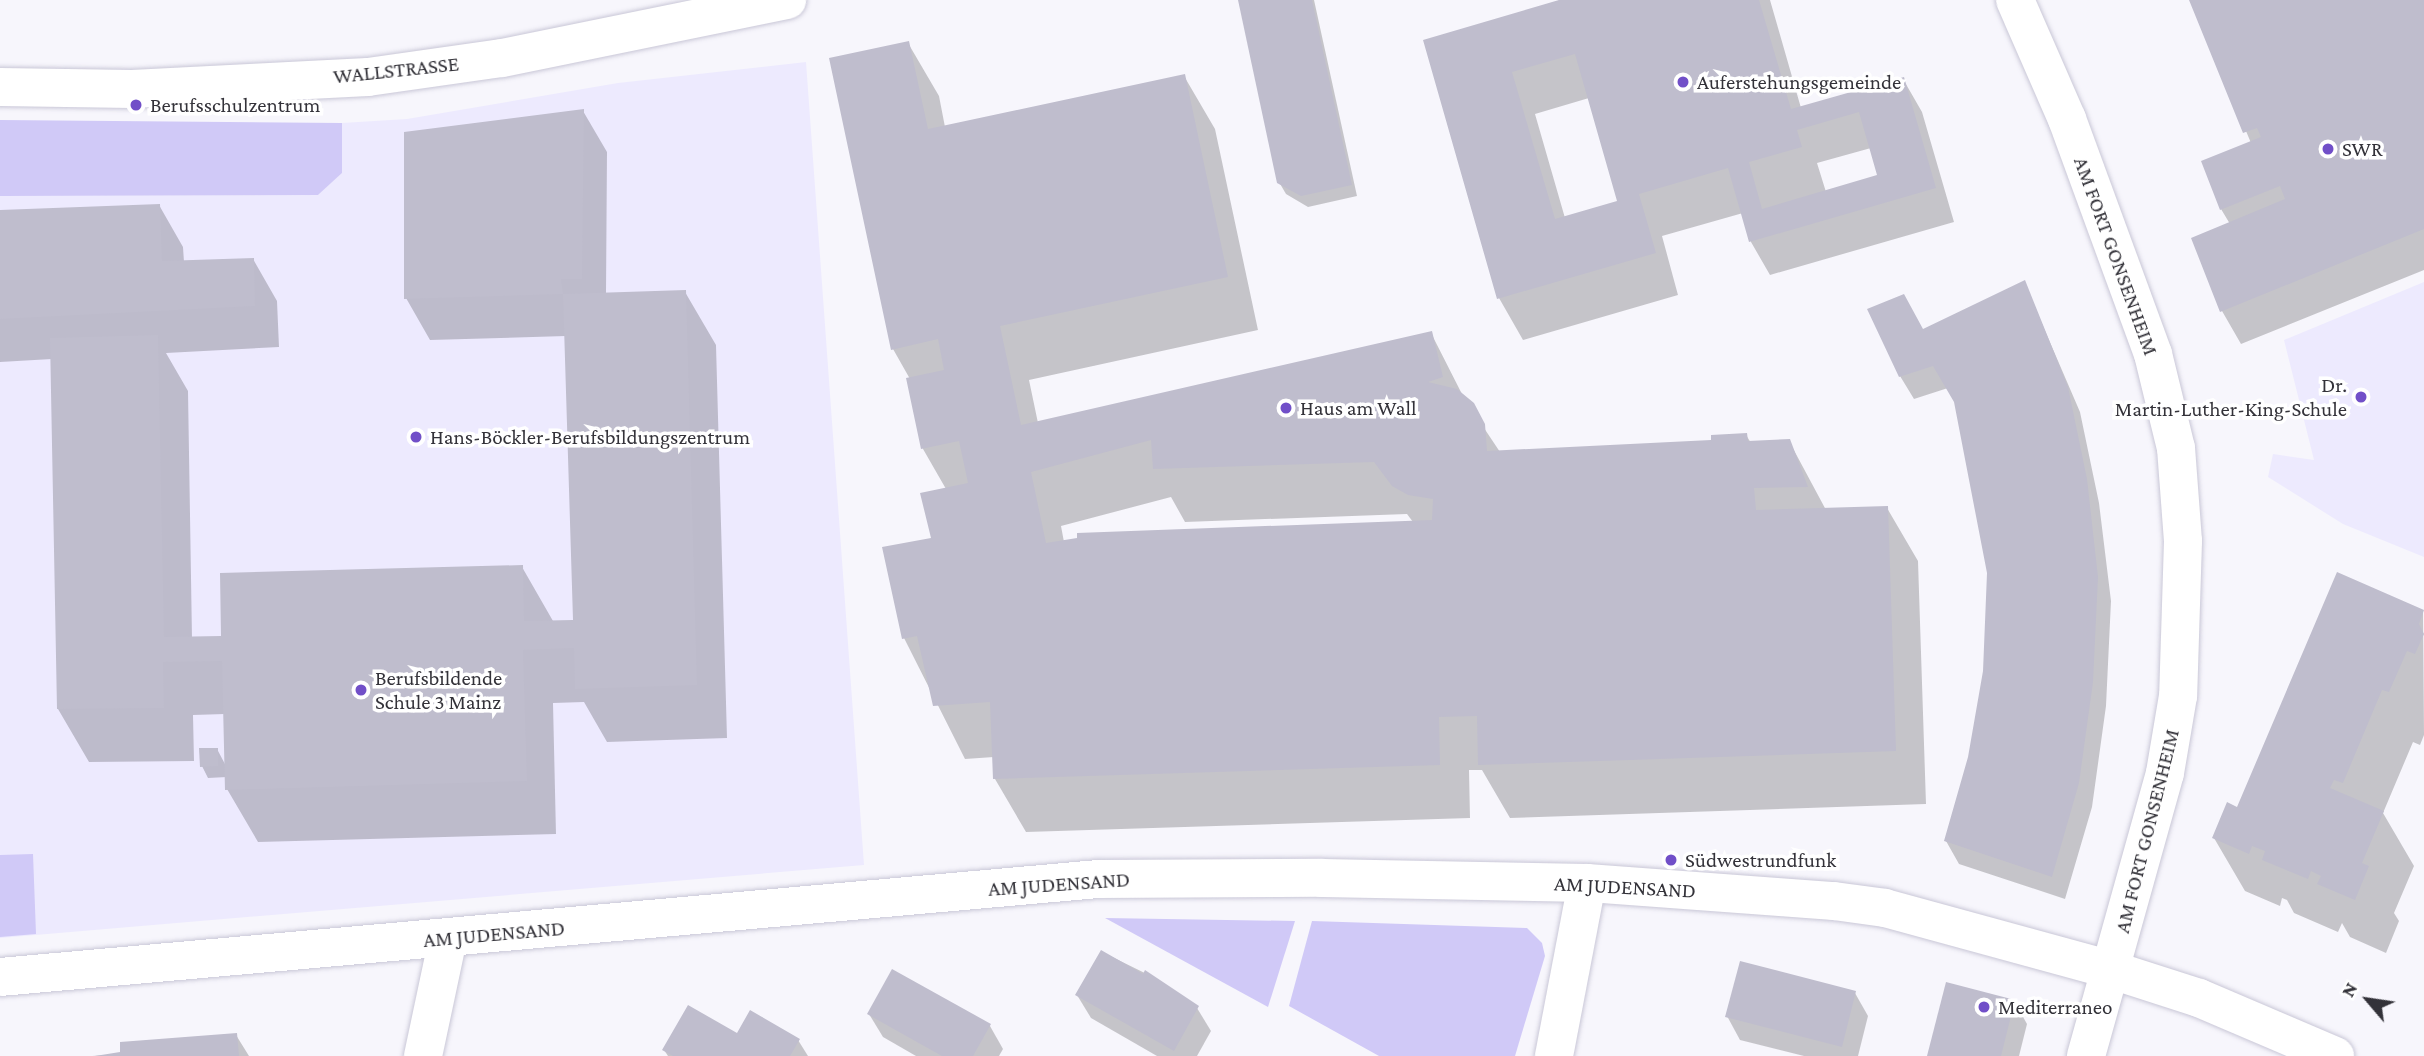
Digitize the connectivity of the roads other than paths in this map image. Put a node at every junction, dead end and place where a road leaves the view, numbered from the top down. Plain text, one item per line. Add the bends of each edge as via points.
1 (787, 0) edge
2 (2015, 0) edge
3 (0, 87) edge
4 (1587, 883) junction
5 (448, 938) junction
6 (2112, 970) junction
7 (0, 977) edge
8 (423, 1056) edge
9 (1554, 1056) edge
10 (2086, 1056) edge
11 (2335, 1056) edge

1 - 3 street, WALLSTRASSE via 502,58 368,77 132,89
2 - 6 street, AM FORT GONSENHEIM via 2067,119 2153,354 2176,448 2183,541 2178,696 2165,773
4 - 5 street, AM JUDENSAND via 1098,879
4 - 6 street, AM JUDENSAND via 1885,908
4 - 9 street
5 - 7 street, AM JUDENSAND
5 - 8 street
6 - 10 street, AM FORT GONSENHEIM
6 - 11 street, AM JUDENSAND via 2199,998

